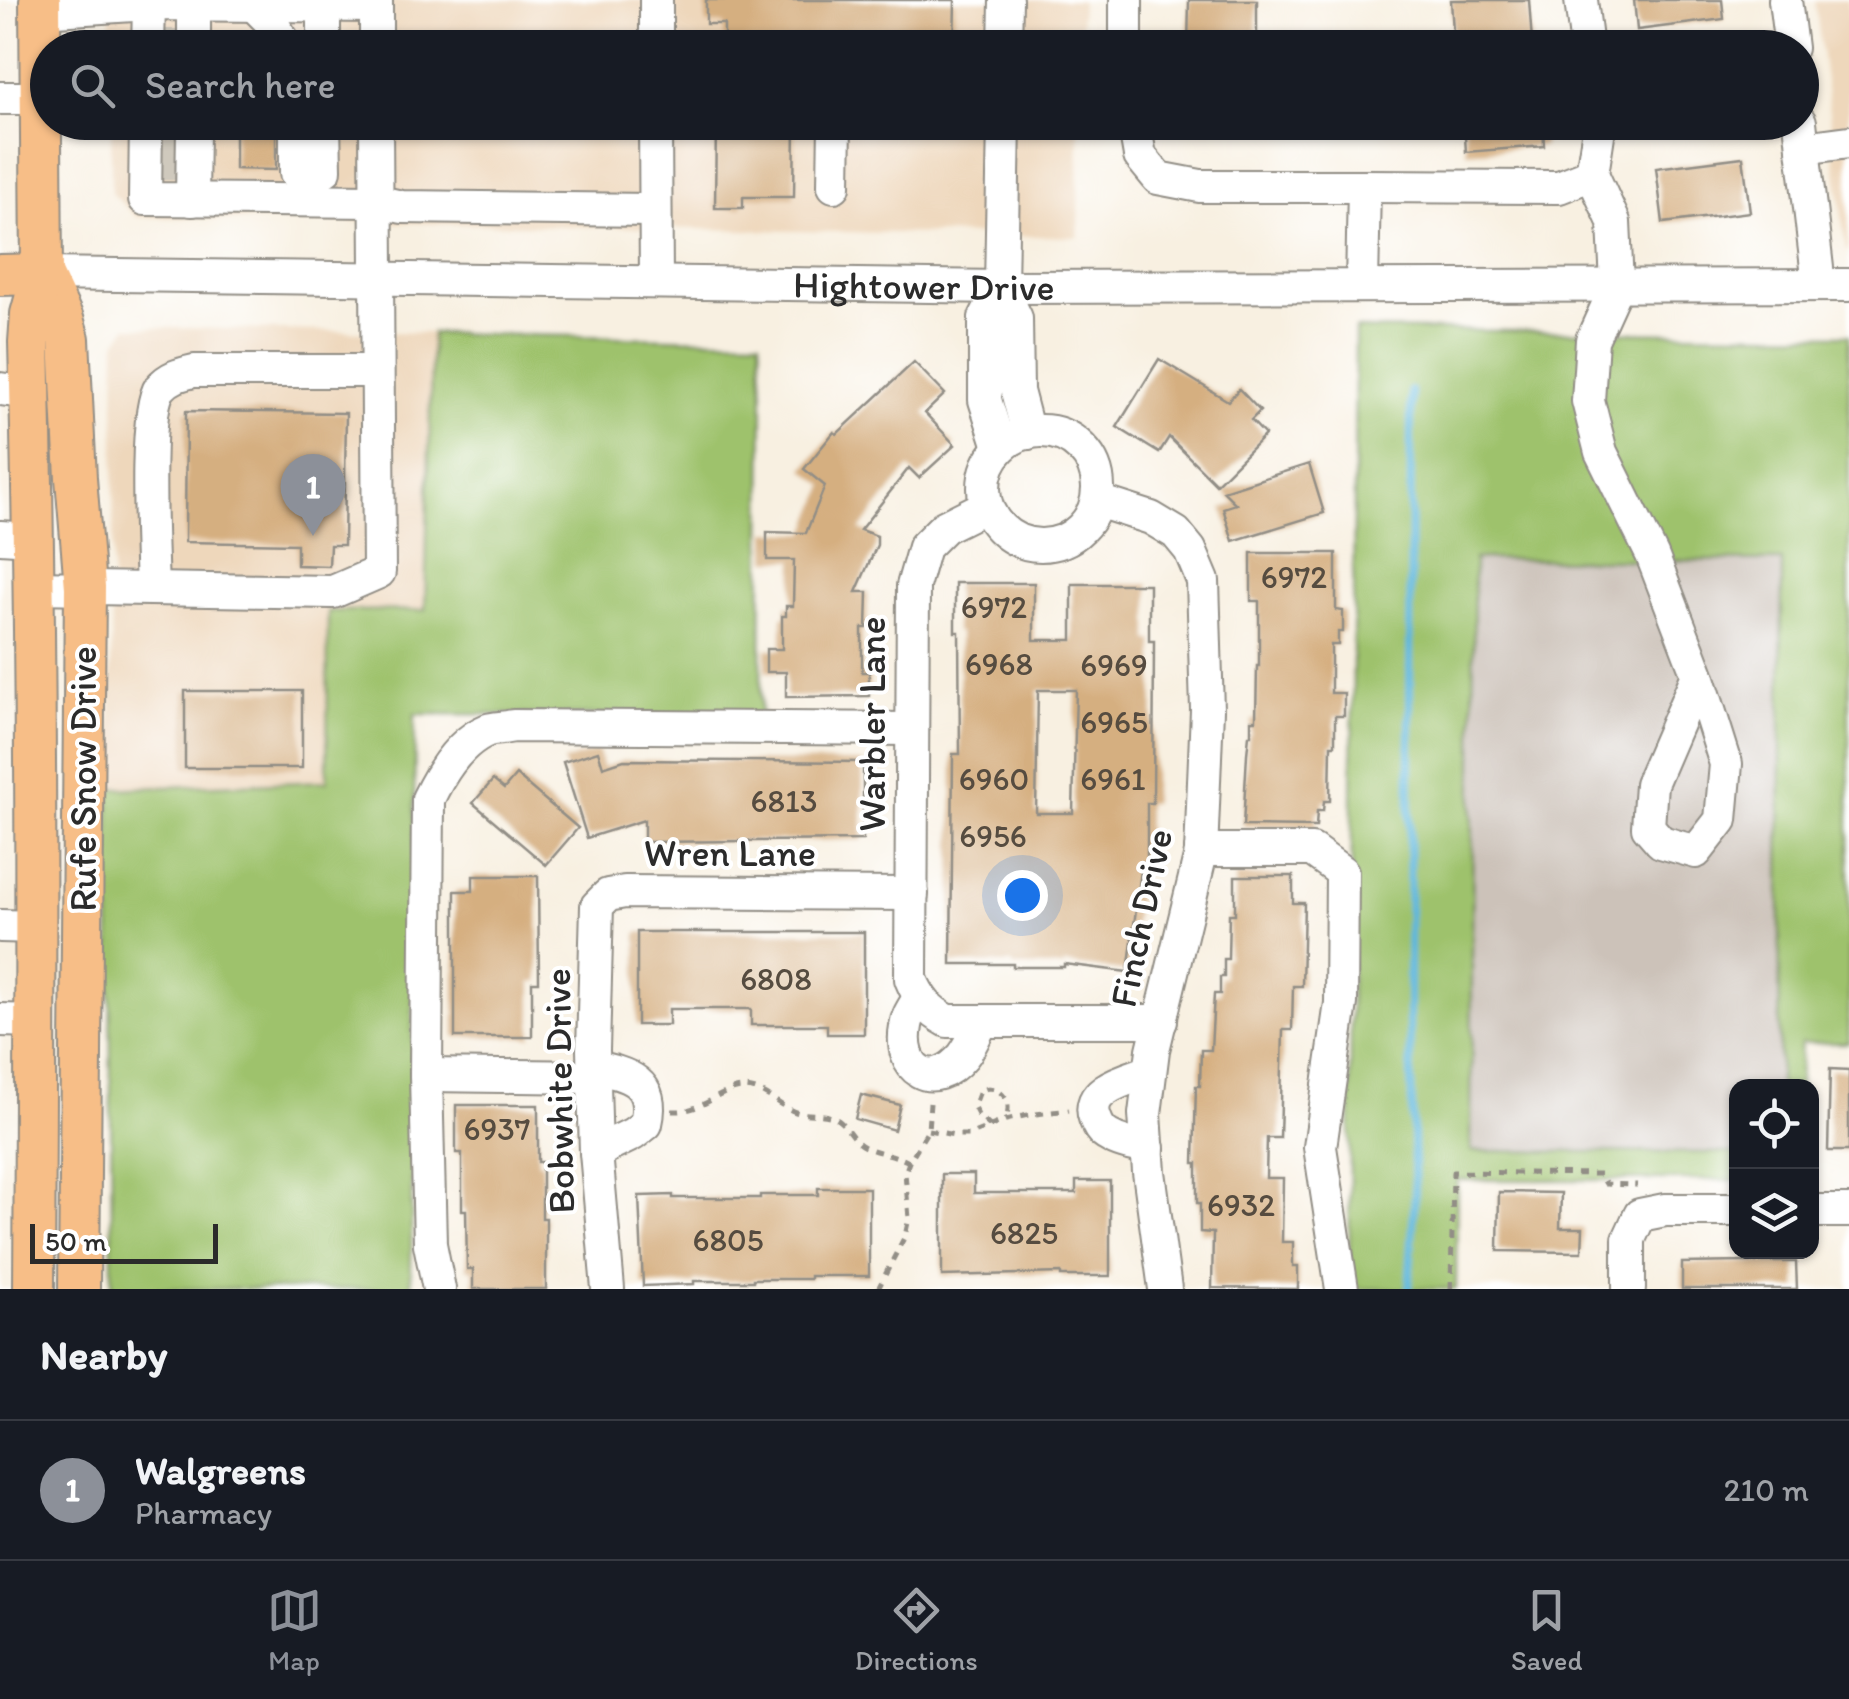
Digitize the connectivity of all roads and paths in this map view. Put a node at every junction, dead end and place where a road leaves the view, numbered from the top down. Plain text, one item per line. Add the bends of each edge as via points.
1 (656, 0) edge
2 (1006, 0) edge
3 (1126, 0) edge
4 (1581, 0) edge
5 (1785, 0) edge
6 (149, 2) edge
7 (376, 3) edge
8 (194, 4) junction
9 (254, 5) junction
10 (40, 6) edge
11 (324, 6) junction
12 (162, 30) edge
13 (179, 30) edge
14 (276, 30) edge
15 (324, 30) edge
16 (376, 30) edge
17 (656, 30) edge
18 (1005, 30) edge
19 (1126, 30) edge
20 (1585, 30) edge
21 (1789, 30) edge
22 (0, 98) edge
23 (30, 98) edge
24 (1819, 138) edge
25 (41, 140) edge
26 (296, 140) edge
27 (324, 140) edge
28 (376, 140) edge
29 (655, 140) edge
30 (835, 140) edge
31 (1004, 140) edge
32 (1137, 140) edge
33 (1597, 140) edge
34 (1803, 140) edge
35 (1849, 142) edge
36 (167, 147) edge
37 (1592, 174) junction
38 (834, 186) dead end
39 (1364, 186) junction
40 (311, 190) junction
41 (192, 200) junction
42 (375, 202) junction
43 (654, 210) junction
44 (42, 274) junction
45 (0, 275) edge
46 (375, 278) junction
47 (656, 282) junction
48 (1617, 285) junction
49 (1834, 285) edge
50 (1362, 286) junction
51 (1001, 287) junction
52 (0, 331) edge
53 (376, 371) junction
54 (20, 384) edge
55 (1014, 440) junction
56 (1098, 500) junction
57 (986, 506) junction
58 (17, 538) edge
59 (33, 587) junction
60 (85, 587) junction
61 (152, 588) junction
62 (1698, 675) dead end
63 (912, 729) junction
64 (1201, 850) junction
65 (912, 894) junction
66 (608, 895) joint
67 (18, 927) edge
68 (915, 988) junction
69 (18, 1021) edge
70 (982, 1021) junction
71 (1161, 1021) junction
72 (594, 1072) junction
73 (1150, 1072) junction
74 (426, 1075) junction
75 (932, 1075) junction
76 (1092, 1109) junction
77 (650, 1110) junction
78 (1006, 1120) junction
79 (990, 1127) junction
80 (928, 1130) junction
81 (1148, 1148) junction
82 (596, 1152) junction
83 (908, 1162) junction
84 (1644, 1200) junction
85 (1729, 1210) edge
86 (1819, 1210) edge
87 (1849, 1211) edge
88 (34, 1289) edge
89 (79, 1289) edge
90 (439, 1289) edge
91 (608, 1289) edge
92 (878, 1289) edge
93 (1165, 1289) edge
94 (1342, 1289) edge
95 (1451, 1289) edge
96 (1629, 1289) edge

1 - 17 street
2 - 18 street
3 - 19 street
4 - 20 street
5 - 21 street
6 - 8 street
6 - 10 street
6 - 12 street
7 - 11 street
7 - 16 street
8 - 9 street
8 - 13 street
9 - 11 street
9 - 14 street
11 - 15 street
22 - 23 street
24 - 35 street
25 - 44 main road, Rufe Snow Drive
26 - 40 street via 296,173
27 - 40 street via 325,170
28 - 42 street
29 - 43 street
30 - 38 street
31 - 51 street
32 - 39 street via 1140,156 1158,178 1200,186
33 - 37 street
34 - 49 street
36 - 41 street
36 - 41 street via 145,199
37 - 39 street via 1559,187
37 - 48 street via 1614,222
39 - 50 street
40 - 41 street
40 - 42 street
42 - 43 street
42 - 46 street
43 - 47 street
44 - 45 main road, Hightower Drive
44 - 46 street, Hightower Drive
44 - 54 main road, Rufe Snow Drive
44 - 60 main road, Rufe Snow Drive via 69,339
46 - 47 street, Hightower Drive
46 - 53 street
47 - 51 street, Hightower Drive
48 - 49 street, Hightower Drive
48 - 50 street, Hightower Drive
48 - 62 street via 1592,340 1588,402 1601,452 1652,555
50 - 51 street, Hightower Drive
51 - 55 street via 985,318 984,400
52 - 54 main road via 16,349
53 - 61 street via 194,371 160,388 150,440
53 - 61 street via 378,572 333,592
54 - 58 main road, Rufe Snow Drive
55 - 56 street via 1044,430 1080,446 1093,461
55 - 57 street via 988,464
56 - 57 street via 1074,536 1033,546 996,525
56 - 64 street, Finch Drive via 1176,533 1204,581
57 - 63 street, Warbler Lane via 944,527 924,548 913,586
58 - 59 main road, Rufe Snow Drive
59 - 60 street
59 - 67 main road, Rufe Snow Drive
60 - 61 street
60 - 89 main road, Rufe Snow Drive
63 - 65 street, Warbler Lane
63 - 74 street via 513,726 474,739 438,777 428,799
64 - 71 street, Finch Drive
64 - 94 street via 1312,850 1342,872 1341,1004 1320,1147
65 - 66 street, Wren Lane
65 - 68 street, Warbler Lane
66 - 72 street, Bobwhite Drive via 597,906
67 - 69 main road, Rufe Snow Drive
68 - 70 street via 948,1021
68 - 75 street, Warbler Lane via 906,1020 907,1056 912,1068
69 - 88 main road, Rufe Snow Drive
70 - 71 street
70 - 75 street via 966,1054
71 - 73 street, Finch Drive
72 - 74 street
72 - 77 street via 631,1077 644,1089
72 - 82 street, Bobwhite Drive
73 - 76 street via 1100,1094
73 - 81 street, Finch Drive
74 - 90 street via 430,1244
75 - 80 path
76 - 78 path
76 - 81 street via 1101,1131
77 - 82 street via 646,1124
77 - 83 path via 686,1111 734,1088 751,1088 792,1110 833,1117 865,1147
78 - 79 path
78 - 79 path via 1003,1094 996,1088 980,1091 974,1107
79 - 80 path via 968,1136
80 - 83 path
81 - 93 street, Finch Drive
82 - 91 street, Bobwhite Drive
83 - 92 path via 906,1236
84 - 85 street via 1665,1210
84 - 95 path via 1606,1184 1600,1174 1454,1172
84 - 96 street via 1630,1239
86 - 87 street

